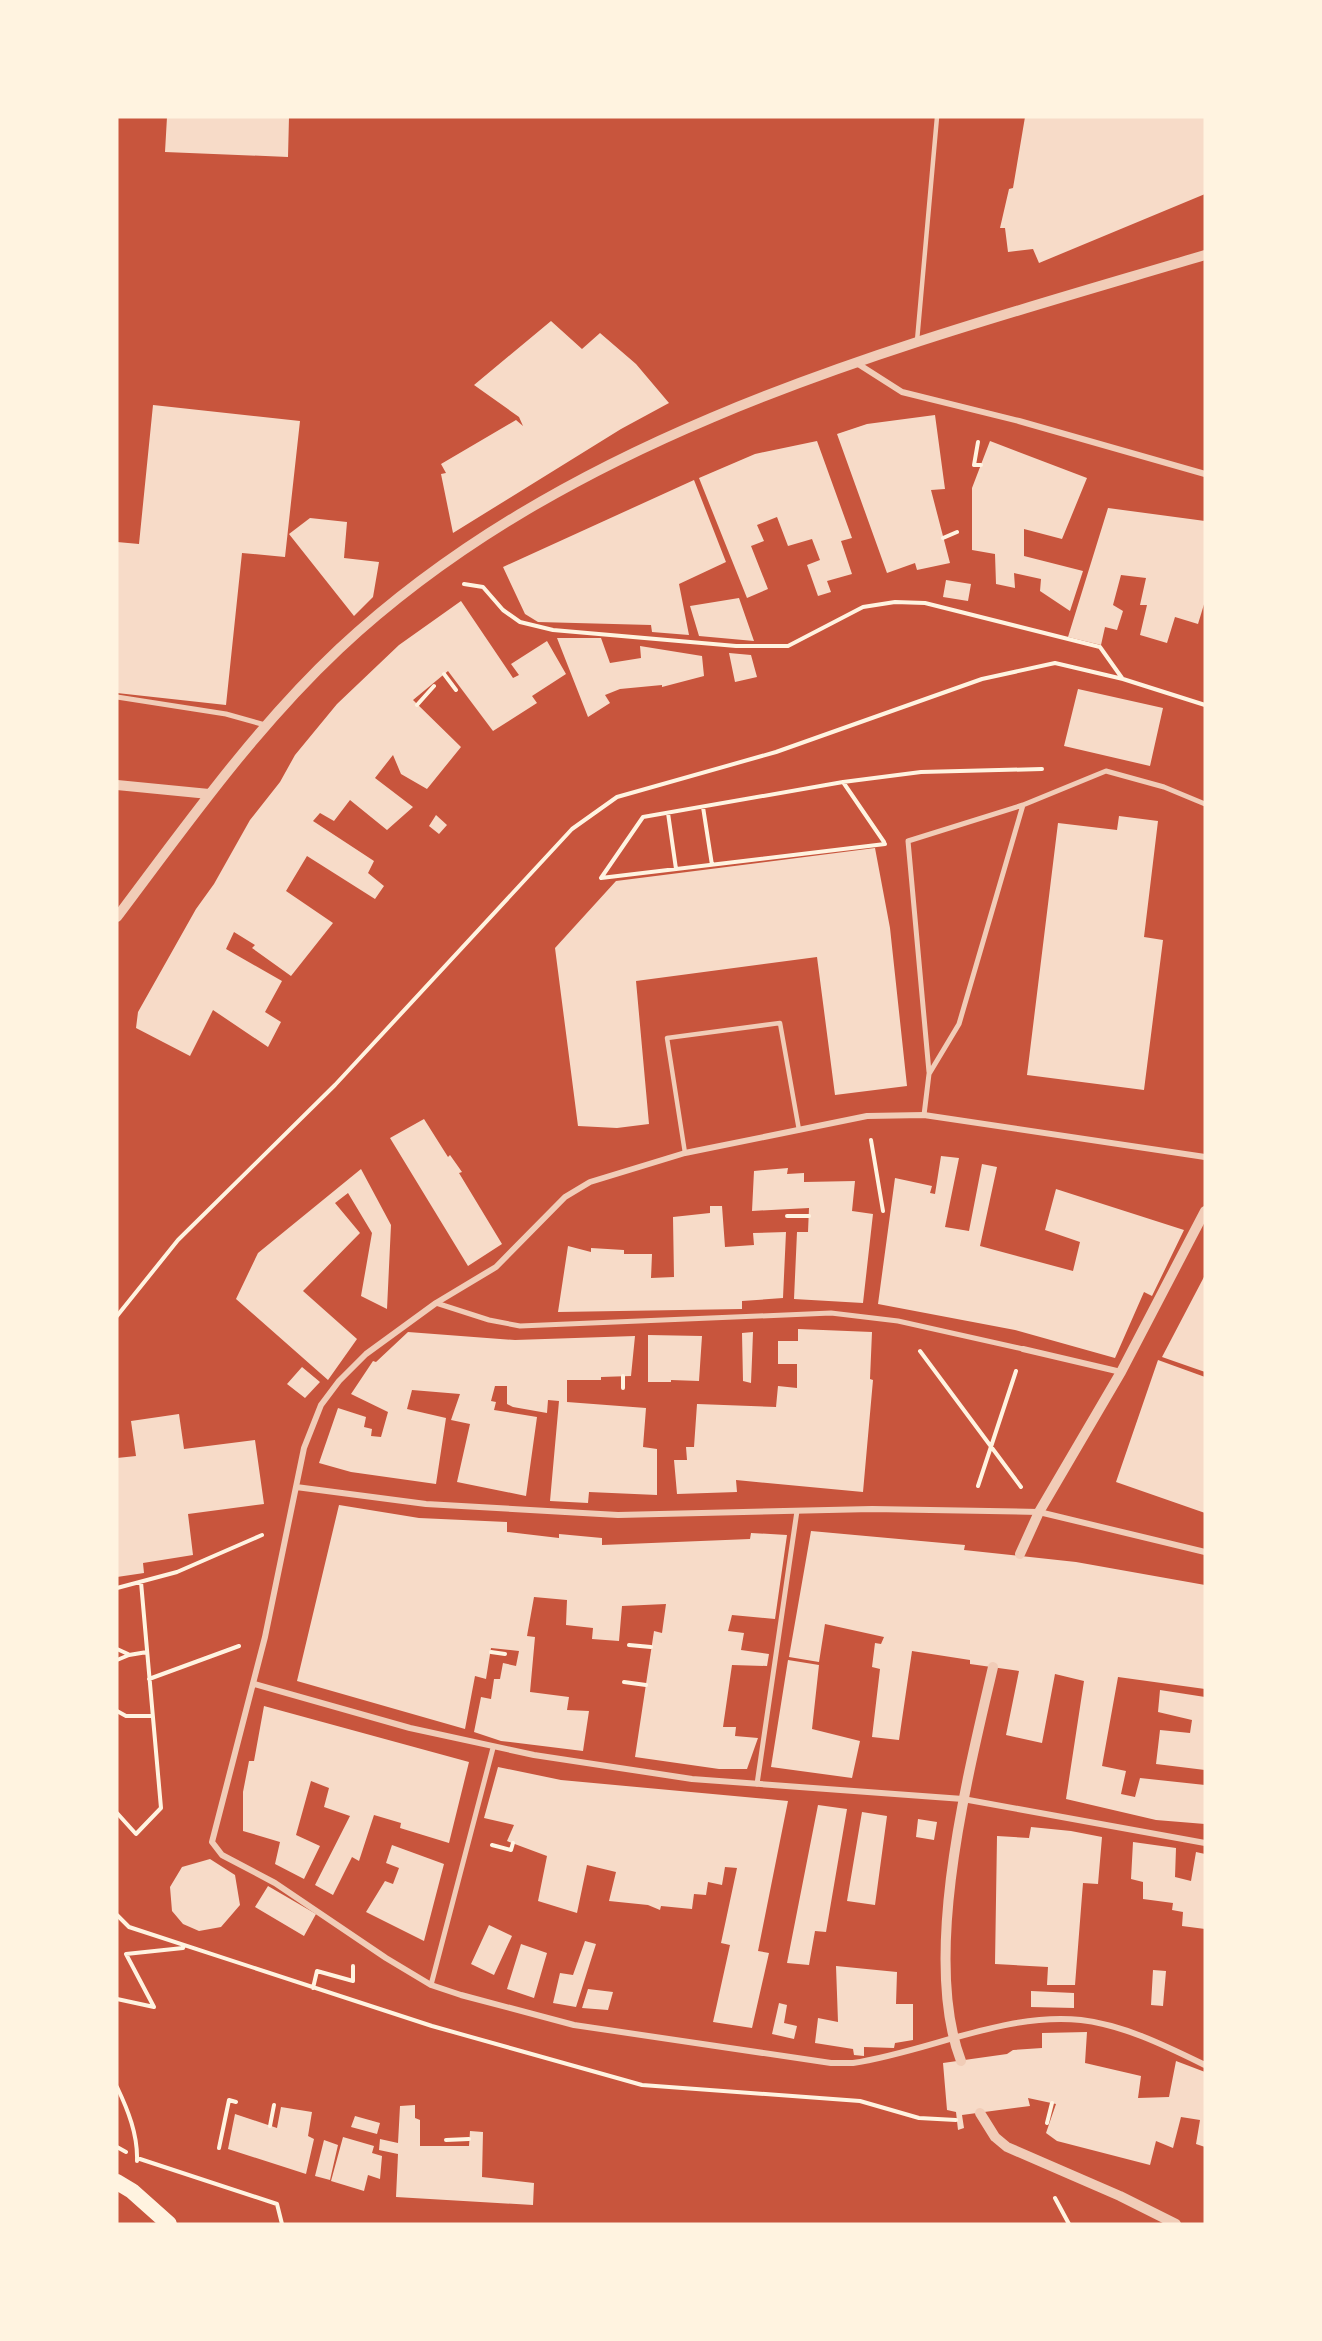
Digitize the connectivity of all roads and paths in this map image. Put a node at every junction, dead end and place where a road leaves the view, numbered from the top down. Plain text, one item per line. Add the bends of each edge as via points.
1 (937, 117) edge
2 (1205, 255) edge
3 (917, 342) junction
4 (854, 362) junction
5 (978, 442) dead end
6 (981, 465) dead end
7 (1205, 474) edge
8 (957, 532) dead end
9 (944, 538) dead end
10 (418, 583) junction
11 (444, 674) dead end
12 (1123, 679) junction
13 (434, 686) dead end
14 (456, 690) dead end
15 (117, 697) edge
16 (417, 705) dead end
17 (1205, 705) edge
18 (265, 725) junction
19 (1053, 770) dead end
20 (843, 782) junction
21 (117, 785) edge
22 (209, 794) junction
23 (1205, 804) edge
24 (1023, 805) junction
25 (703, 807) junction
26 (668, 813) junction
27 (908, 841) junction
28 (886, 844) junction
29 (712, 865) junction
30 (676, 869) junction
31 (117, 917) edge
32 (929, 1074) junction
33 (924, 1115) junction
34 (867, 1116) junction
35 (799, 1130) junction
36 (685, 1153) junction
37 (1205, 1157) edge
38 (883, 1211) dead end
39 (1205, 1211) edge
40 (788, 1216) dead end
41 (809, 1216) dead end
42 (435, 1303) junction
43 (117, 1316) edge
44 (898, 1321) junction
45 (1023, 1349) junction
46 (1121, 1372) junction
47 (623, 1376) dead end
48 (623, 1388) dead end
49 (991, 1447) junction
50 (296, 1487) junction
51 (970, 1510) junction
52 (797, 1511) junction
53 (1039, 1512) junction
54 (289, 1524) junction
55 (1205, 1552) edge
56 (1020, 1554) dead end
57 (141, 1582) junction
58 (117, 1588) edge
59 (265, 1637) junction
60 (629, 1645) dead end
61 (651, 1647) dead end
62 (117, 1649) edge
63 (147, 1652) junction
64 (491, 1652) dead end
65 (505, 1654) dead end
66 (129, 1655) junction
67 (117, 1660) edge
68 (993, 1667) dead end
69 (149, 1679) junction
70 (624, 1682) dead end
71 (254, 1684) junction
72 (646, 1685) dead end
73 (117, 1711) edge
74 (153, 1716) junction
75 (493, 1748) junction
76 (757, 1784) junction
77 (963, 1799) junction
78 (117, 1813) edge
79 (1205, 1843) edge
80 (353, 1936) junction
81 (187, 1947) dead end
82 (431, 1985) junction
83 (313, 1988) dead end
84 (117, 1999) edge
85 (952, 2038) junction
86 (961, 2061) dead end
87 (1205, 2065) edge
88 (117, 2087) edge
89 (236, 2102) dead end
90 (1052, 2103) dead end
91 (274, 2105) dead end
92 (980, 2113) dead end
93 (1047, 2123) dead end
94 (270, 2126) dead end
95 (469, 2139) dead end
96 (446, 2140) dead end
97 (117, 2147) edge
98 (219, 2148) dead end
99 (137, 2158) junction
100 (117, 2182) edge
101 (132, 2191) junction
102 (169, 2224) edge
103 (282, 2224) edge
104 (1176, 2224) edge

1 - 3 lane
2 - 3 street
3 - 4 street
4 - 7 street via 902,392
4 - 10 street via 683,430 599,469 511,520
5 - 6 path via 974,465
8 - 9 path
10 - 12 path via 483,587 520,622 553,630 736,646 788,646 863,608 895,602 925,603 1100,647
10 - 18 street via 339,649
11 - 14 path
12 - 17 path
12 - 43 path via 1055,663 982,680 776,752 617,797 572,829 334,1085 178,1240
13 - 16 path
15 - 18 street via 226,714
18 - 22 street
19 - 20 path via 921,772
20 - 25 path
20 - 28 path
21 - 22 street
22 - 31 street
23 - 24 street via 1164,787 1106,771
24 - 27 street
24 - 32 street via 959,1024
25 - 26 path
25 - 29 path
26 - 30 path
26 - 30 path via 643,817 601,878
27 - 28 path
27 - 32 street
28 - 29 path
29 - 30 path
32 - 33 street
33 - 34 street
33 - 37 street
34 - 35 street
34 - 38 path
35 - 36 street
35 - 36 lane via 780,1023 667,1038
36 - 42 street via 590,1182 573,1192 496,1267
39 - 46 street
40 - 41 path
42 - 44 street via 520,1326 831,1313
42 - 50 street via 366,1354 339,1381 314,1418
44 - 45 street
44 - 49 path
45 - 46 street
45 - 49 path
46 - 53 street
47 - 48 path
49 - 51 path
49 - 53 path
50 - 52 street via 387,1501 528,1510 656,1515
50 - 54 street
51 - 52 street
51 - 53 street
52 - 76 street
53 - 55 street
53 - 56 street
54 - 57 path via 177,1572
54 - 59 street
57 - 58 path
57 - 63 path
59 - 69 path
59 - 71 street
60 - 61 path
62 - 66 path
63 - 66 path
63 - 69 path
64 - 65 path
66 - 67 path
68 - 77 street
69 - 74 path
70 - 72 path
71 - 75 street
71 - 80 street via 212,1842 222,1855 275,1883
73 - 74 path via 126,1716
74 - 78 path via 161,1808 136,1834
75 - 76 street via 692,1779
75 - 82 street
76 - 77 street
77 - 79 street
77 - 85 street via 947,1928
80 - 82 street
80 - 83 path via 353,1982 317,1971
81 - 84 path via 126,1954 154,2007
82 - 85 street via 574,2025 831,2063 872,2061
85 - 86 street
85 - 87 street via 1000,2027 1080,2020 1112,2027
88 - 99 path via 128,2111
89 - 98 path via 230,2100
90 - 93 path
91 - 94 path
92 - 104 street via 994,2137 1007,2147
95 - 96 path
97 - 99 path
99 - 101 path
99 - 103 path via 277,2204
100 - 101 highway
101 - 102 highway

